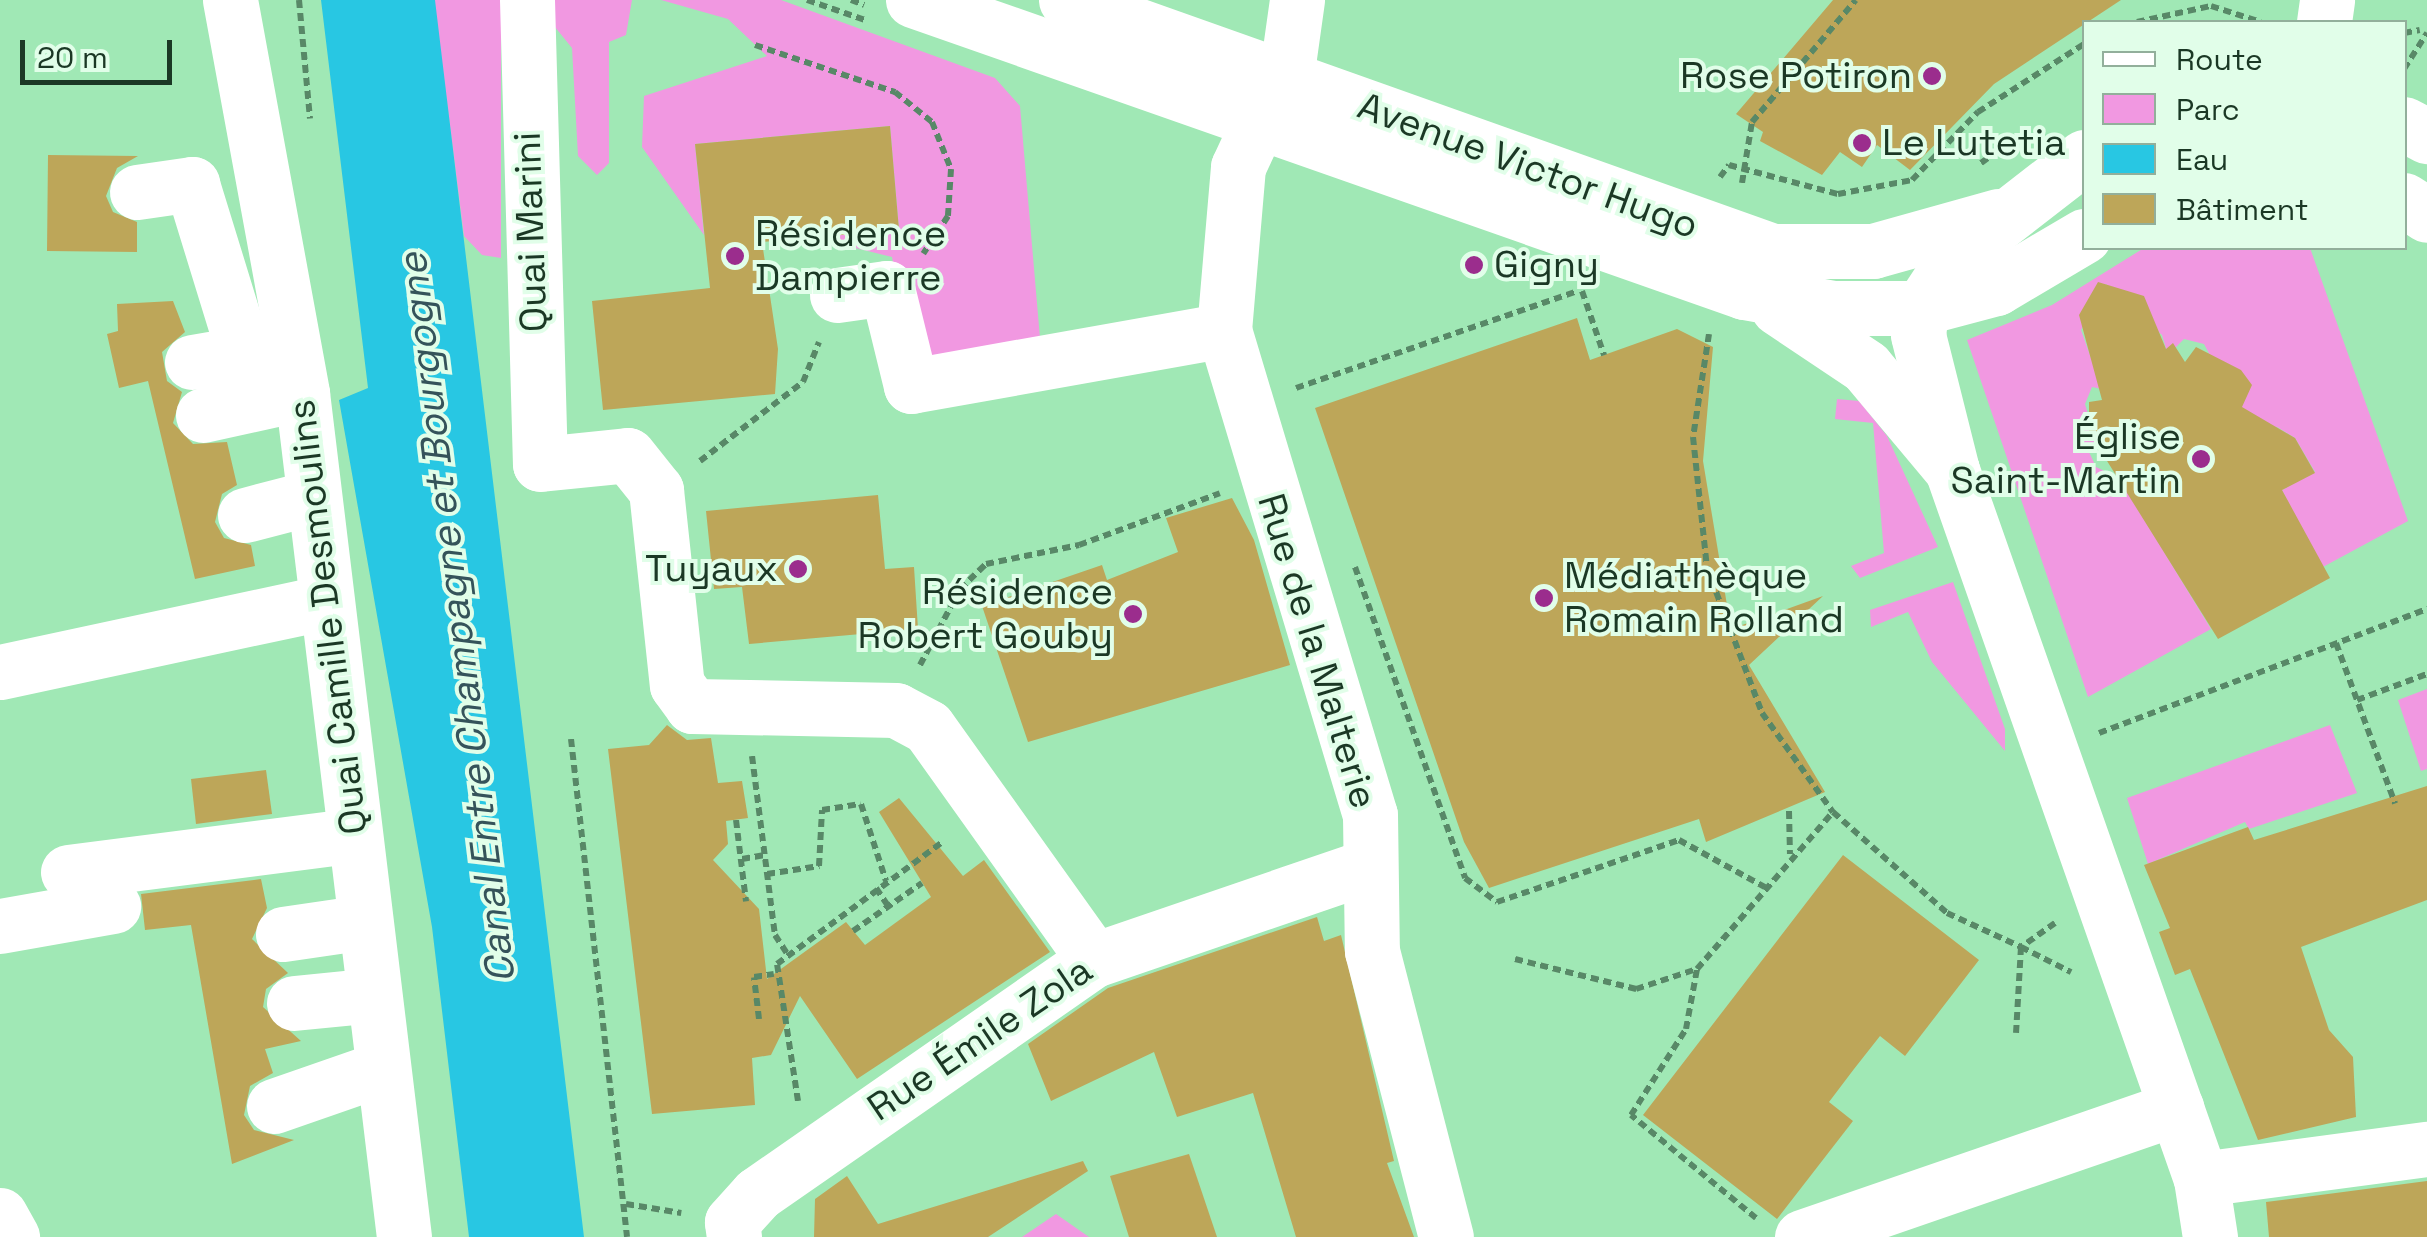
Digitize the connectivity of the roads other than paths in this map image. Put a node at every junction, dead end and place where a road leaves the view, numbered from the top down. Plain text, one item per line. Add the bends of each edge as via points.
1 (230, 0) edge
2 (527, 0) edge
3 (913, 0) edge
4 (1066, 0) edge
5 (1297, 0) edge
6 (1281, 76) junction
7 (1252, 126) junction
8 (2082, 158) edge
9 (137, 192) dead end
10 (1998, 216) junction
11 (2082, 237) edge
12 (1742, 267) junction
13 (862, 292) road end
14 (1921, 308) junction
15 (1224, 330) junction
16 (213, 377) junction
17 (302, 393) junction
18 (1952, 470) junction
19 (314, 497) junction
20 (245, 515) dead end
21 (327, 602) junction
22 (0, 672) edge
23 (355, 835) junction
24 (1369, 866) junction
25 (68, 872) dead end
26 (113, 906) dead end
27 (365, 922) junction
28 (0, 926) edge
29 (283, 934) dead end
30 (1094, 960) junction
31 (374, 994) junction
32 (294, 1003) dead end
33 (383, 1068) junction
34 (274, 1106) dead end
35 (2176, 1108) junction
36 (2427, 1149) edge
37 (2200, 1179) junction
38 (733, 1229) edge
39 (1783, 1231) edge
40 (404, 1237) edge
41 (1446, 1237) edge
42 (2210, 1237) edge

1 - 17 street, Quai Camille Desmoulins
2 - 30 street, Quai Marini via 540,464 628,455 656,490 677,684 692,706 896,710 928,727
3 - 7 street, Avenue Victor Hugo
4 - 6 street, Avenue Victor Hugo
5 - 6 street, Rue de la Malterie
6 - 7 street, Rue de la Malterie
6 - 12 street, Avenue Victor Hugo
7 - 12 street, Avenue Victor Hugo
7 - 15 street, Rue de la Malterie via 1226,226
8 - 10 street
9 - 16 street via 192,184
10 - 12 street, Avenue Victor Hugo via 1873,251 1803,254
10 - 14 street
11 - 14 street, Avenue Victor Hugo via 1996,288
12 - 14 street, Avenue Victor Hugo via 1834,308
12 - 18 street, Avenue Victor Hugo via 1848,351
13 - 15 street via 911,386
14 - 18 street via 1920,346
15 - 24 street, Rue de la Malterie via 1248,427 1347,725 1370,815
16 - 17 street
16 - 17 street
17 - 19 street, Quai Camille Desmoulins
18 - 35 street
19 - 20 street
19 - 21 street, Quai Camille Desmoulins
21 - 22 street
21 - 23 street, Quai Camille Desmoulins
23 - 25 street
23 - 27 street, Quai Camille Desmoulins
24 - 30 street, Rue Émile Zola
24 - 41 street, Rue de la Malterie via 1372,951
26 - 28 street
27 - 29 street
27 - 31 street, Quai Camille Desmoulins
30 - 38 street, Rue Émile Zola via 808,1157
31 - 32 street
31 - 33 street, Quai Camille Desmoulins
33 - 34 street
33 - 40 street, Quai Camille Desmoulins
35 - 37 street
35 - 39 street
36 - 37 street
37 - 42 street

